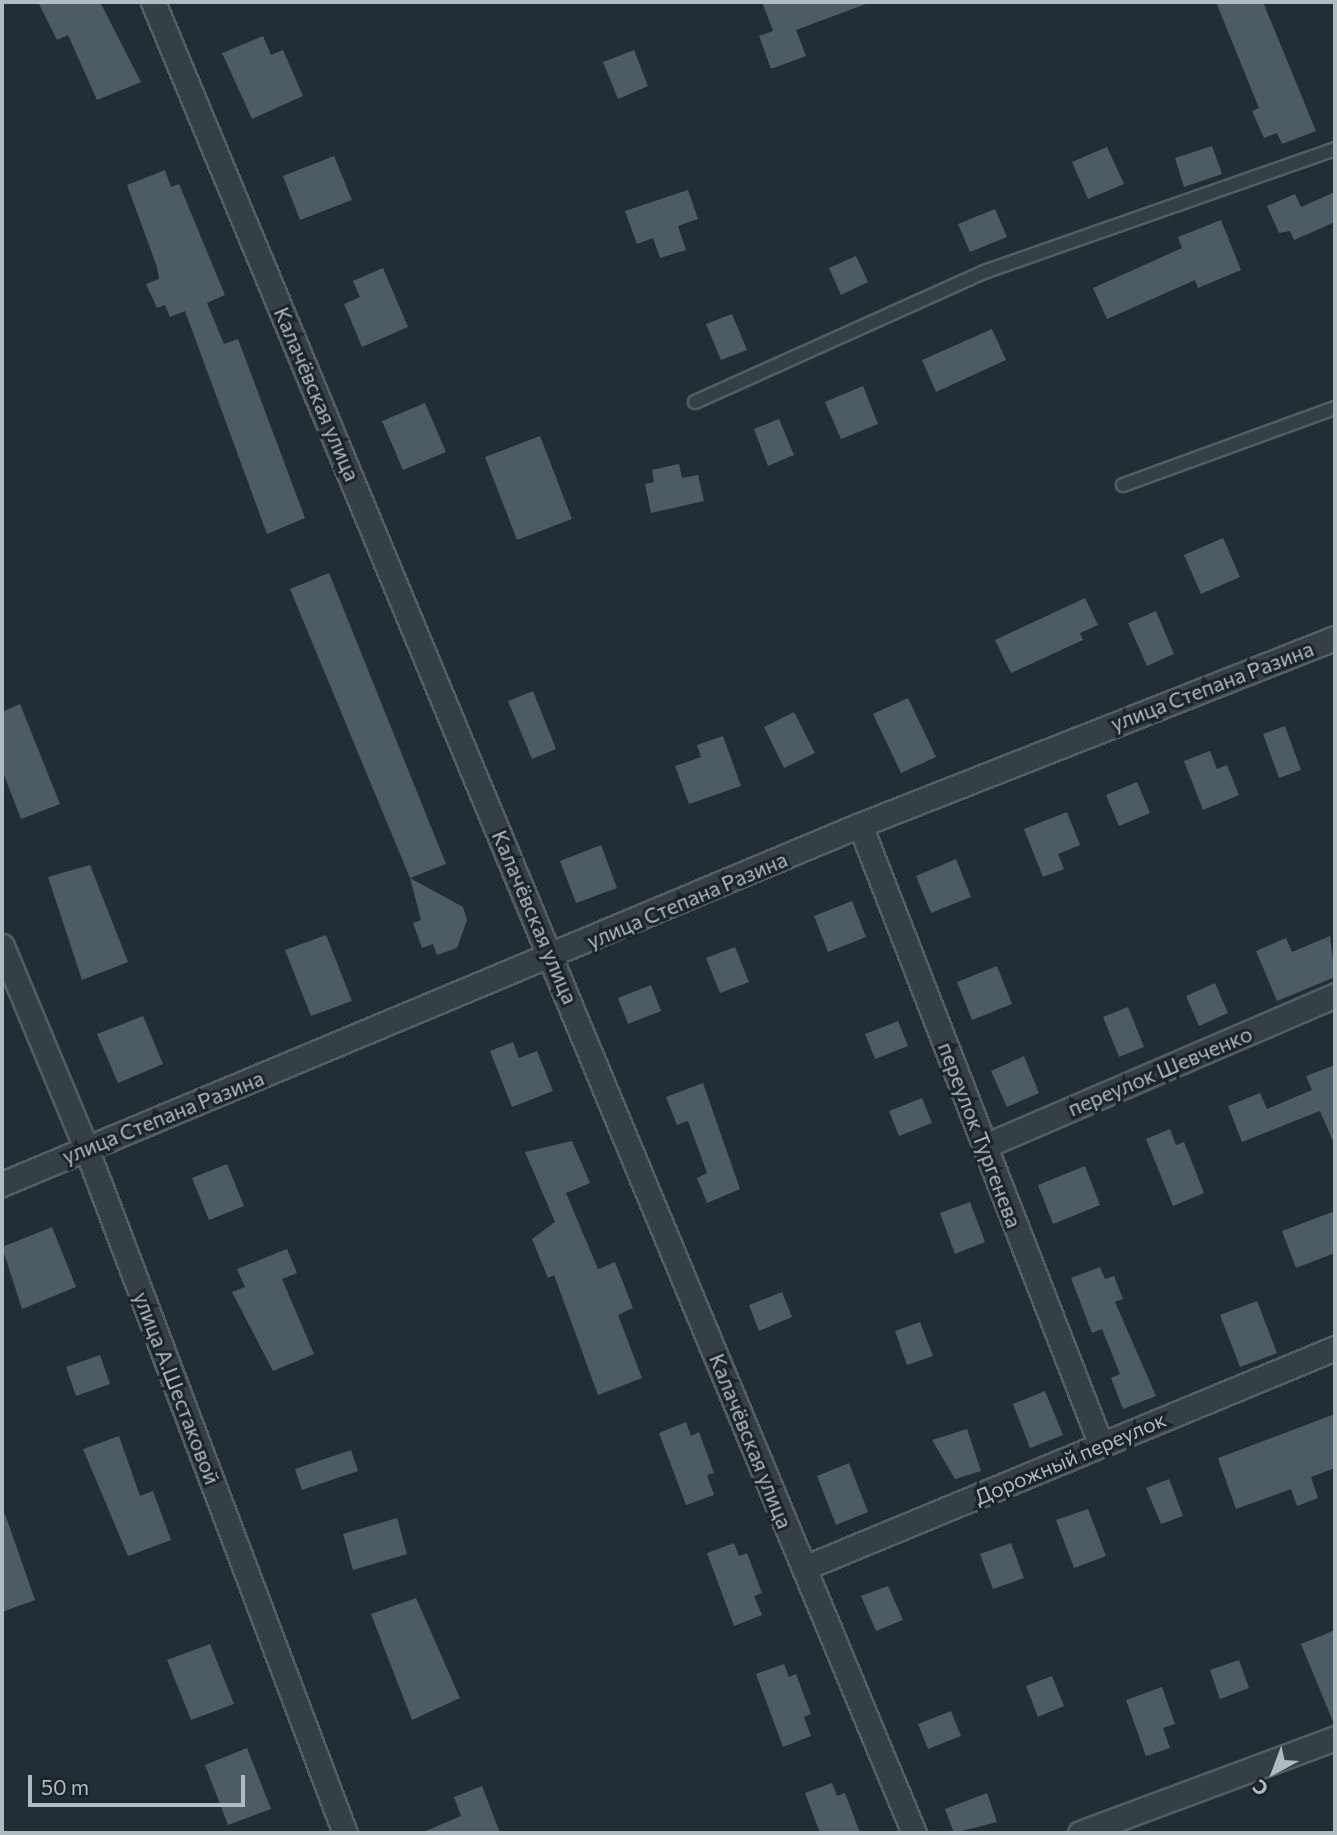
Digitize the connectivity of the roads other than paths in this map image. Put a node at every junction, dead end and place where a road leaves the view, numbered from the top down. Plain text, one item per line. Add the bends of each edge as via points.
1 (153, 2) edge
2 (1335, 149) edge
3 (695, 402) dead end
4 (1335, 408) edge
5 (1123, 485) dead end
6 (1335, 638) edge
7 (860, 825) junction
8 (2, 946) edge
9 (553, 958) junction
10 (1335, 995) edge
11 (985, 1146) junction
12 (86, 1148) junction
13 (2, 1184) edge
14 (1335, 1348) edge
15 (1101, 1445) junction
16 (804, 1568) junction
17 (1335, 1738) edge
18 (345, 1833) edge
19 (914, 1833) edge
20 (1080, 1833) edge

1 - 9 street, Калачёвская улица
2 - 3 lane via 984,272
4 - 5 lane
6 - 7 street, улица Степана Разина
7 - 9 street, улица Степана Разина
7 - 11 street, переулок Тургенева
8 - 12 street, улица А.Шестаковой
9 - 12 street, улица Степана Разина
9 - 16 street, Калачёвская улица
10 - 11 street, переулок Шевченко
11 - 15 street, переулок Тургенева
12 - 13 street, улица Степана Разина
12 - 18 street, улица А.Шестаковой
14 - 15 street, Дорожный переулок
15 - 16 street, Дорожный переулок
16 - 19 street, Калачёвская улица
17 - 20 street

